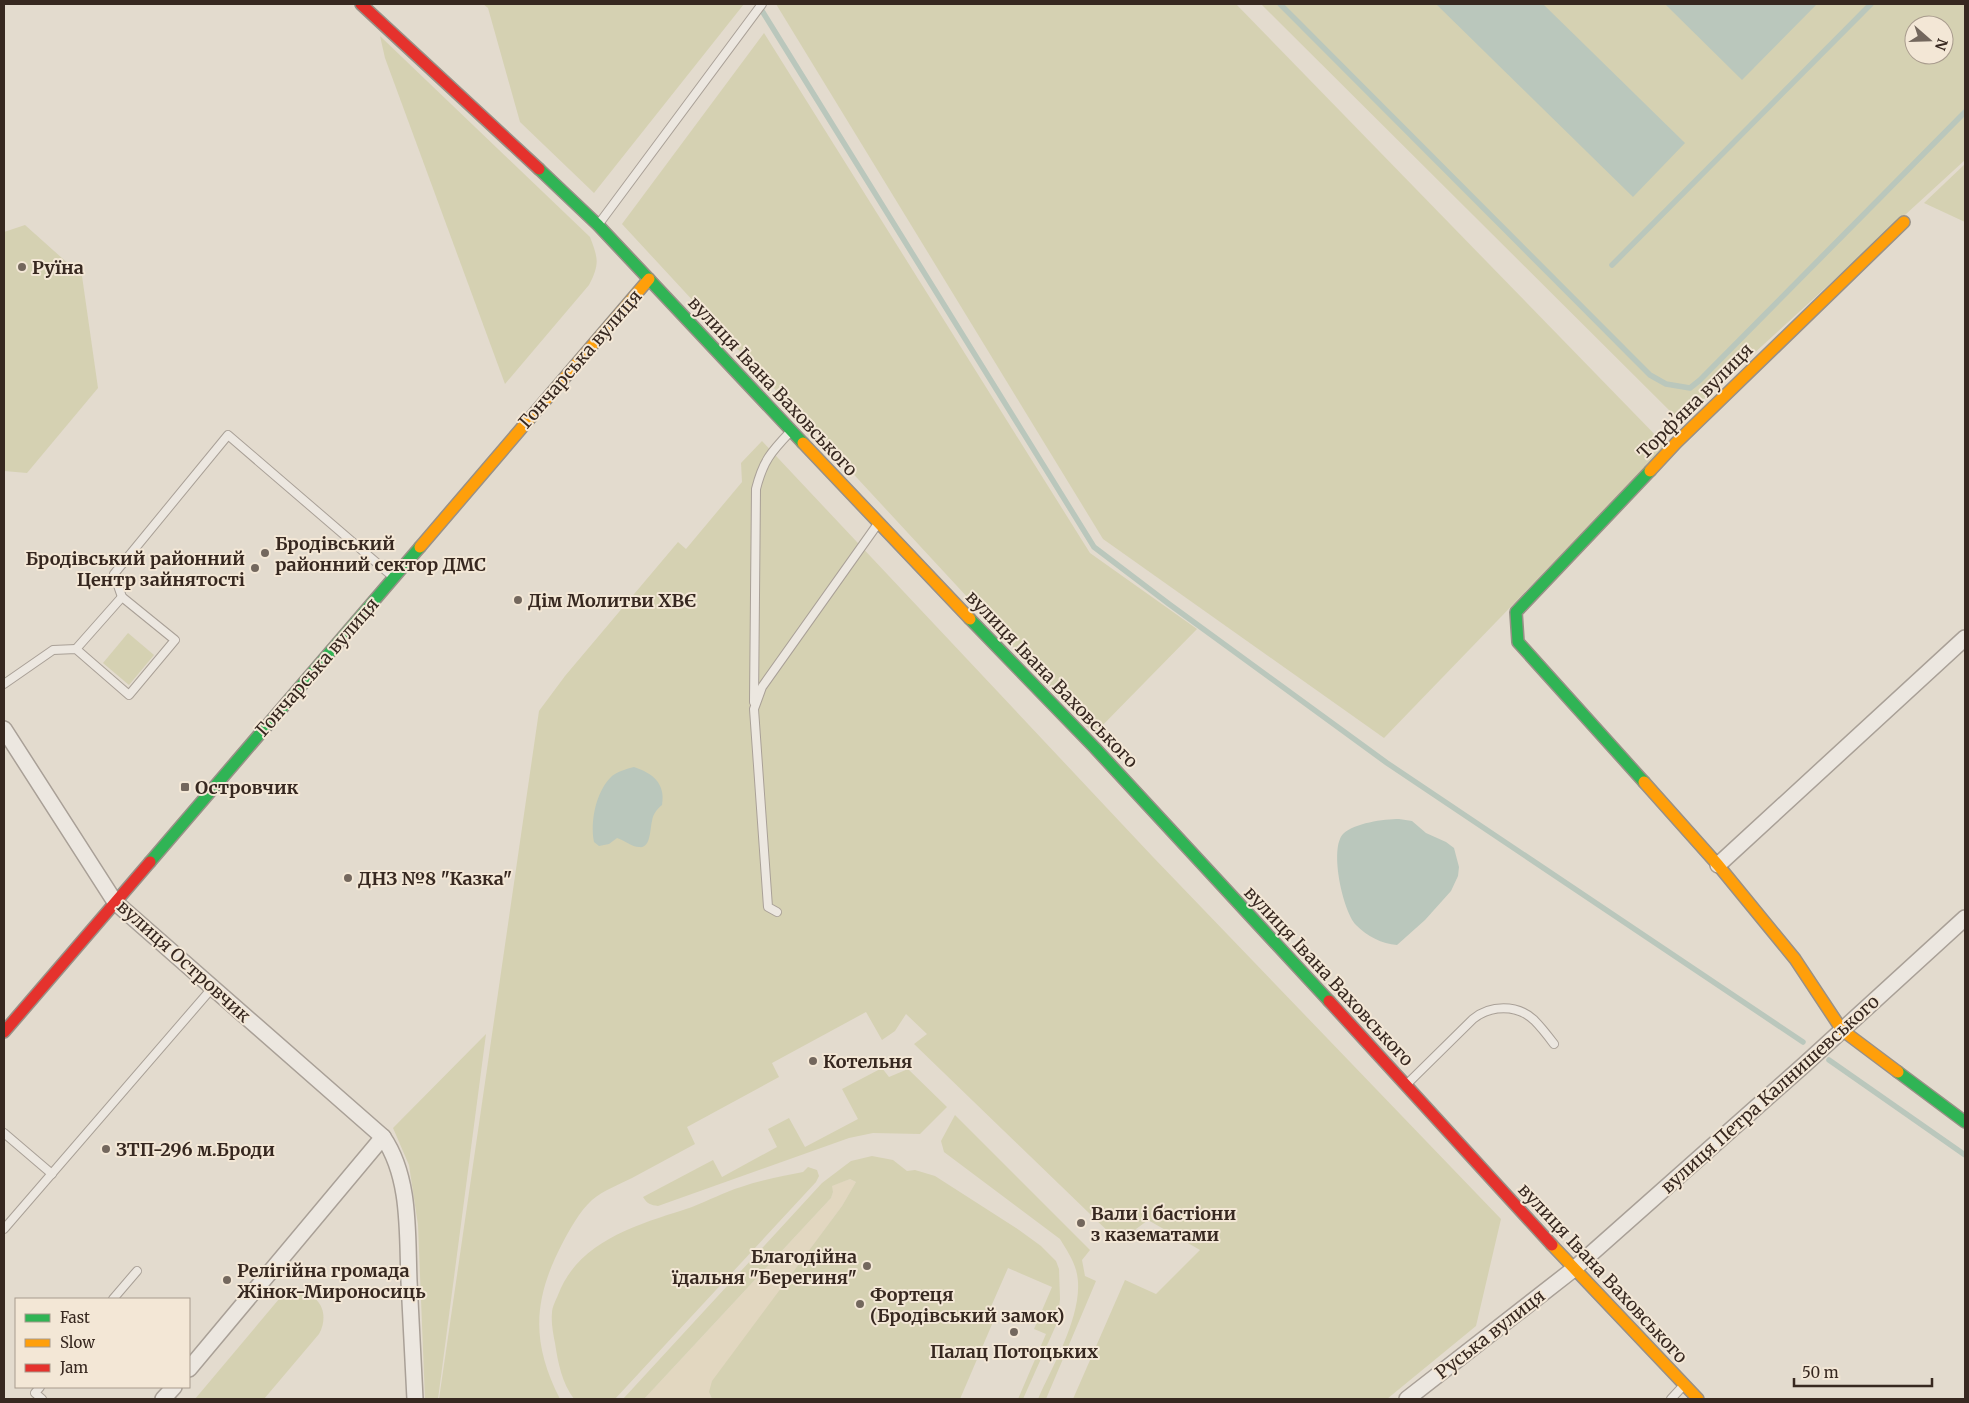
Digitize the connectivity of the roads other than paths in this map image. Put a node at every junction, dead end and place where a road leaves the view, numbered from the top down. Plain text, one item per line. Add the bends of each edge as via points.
1 (361, 4) edge
2 (762, 4) edge
3 (1904, 222) dead end
4 (598, 226) junction
5 (649, 279) junction
6 (791, 431) junction
7 (878, 523) junction
8 (393, 578) junction
9 (122, 597) junction
10 (1965, 638) edge
11 (76, 649) junction
12 (4, 684) edge
13 (754, 709) junction
14 (4, 729) edge
15 (1718, 865) junction
16 (115, 902) junction
17 (777, 912) dead end
18 (1965, 918) edge
19 (213, 988) junction
20 (1842, 1030) junction
21 (4, 1032) edge
22 (1554, 1044) dead end
23 (1406, 1085) junction
24 (1965, 1122) edge
25 (4, 1133) edge
26 (383, 1137) junction
27 (52, 1174) junction
28 (4, 1229) edge
29 (1575, 1268) junction
30 (137, 1271) dead end
31 (115, 1298) edge
32 (190, 1368) edge
33 (1684, 1384) junction
34 (39, 1388) edge
35 (173, 1388) edge
36 (42, 1399) edge
37 (163, 1399) edge
38 (415, 1399) edge
39 (1406, 1399) edge
40 (1671, 1399) edge
41 (1698, 1399) edge

1 - 4 main road, вулиця Івана Ваховського
2 - 4 lane
3 - 15 main road, Торфʼяна вулиця via 1676,443 1516,612 1518,642
4 - 5 main road, вулиця Івана Ваховського
5 - 6 main road, вулиця Івана Ваховського
5 - 8 main road, Гончарська вулиця
6 - 7 main road, вулиця Івана Ваховського
6 - 13 lane via 772,452 761,470 756,488
7 - 13 lane via 762,686
7 - 23 main road, вулиця Івана Ваховського via 1095,748
8 - 9 lane via 228,435 114,574
8 - 16 main road, Гончарська вулиця
9 - 11 lane
9 - 11 lane via 175,640 129,695
10 - 15 street
11 - 12 lane via 53,650
13 - 17 lane via 768,907
14 - 16 street, вулиця Островчик
15 - 20 main road via 1795,959
16 - 19 street, вулиця Островчик
16 - 21 main road, Гончарська вулиця
18 - 20 street, вулиця Петра Калнишевського
19 - 26 street, вулиця Островчик
19 - 27 lane
20 - 24 main road
20 - 29 street, вулиця Петра Калнишевського
22 - 23 lane via 1525,1014 1515,1010 1490,1009 1473,1019
23 - 29 main road, вулиця Івана Ваховського
25 - 27 lane
26 - 32 street
26 - 38 street, вулиця Островчик via 396,1159 403,1192
27 - 28 lane
29 - 33 main road, вулиця Івана Ваховського
29 - 39 street, Руська вулиця
30 - 31 lane
33 - 40 lane
33 - 41 main road, вулиця Івана Ваховського
34 - 36 lane via 35,1393
35 - 37 street

